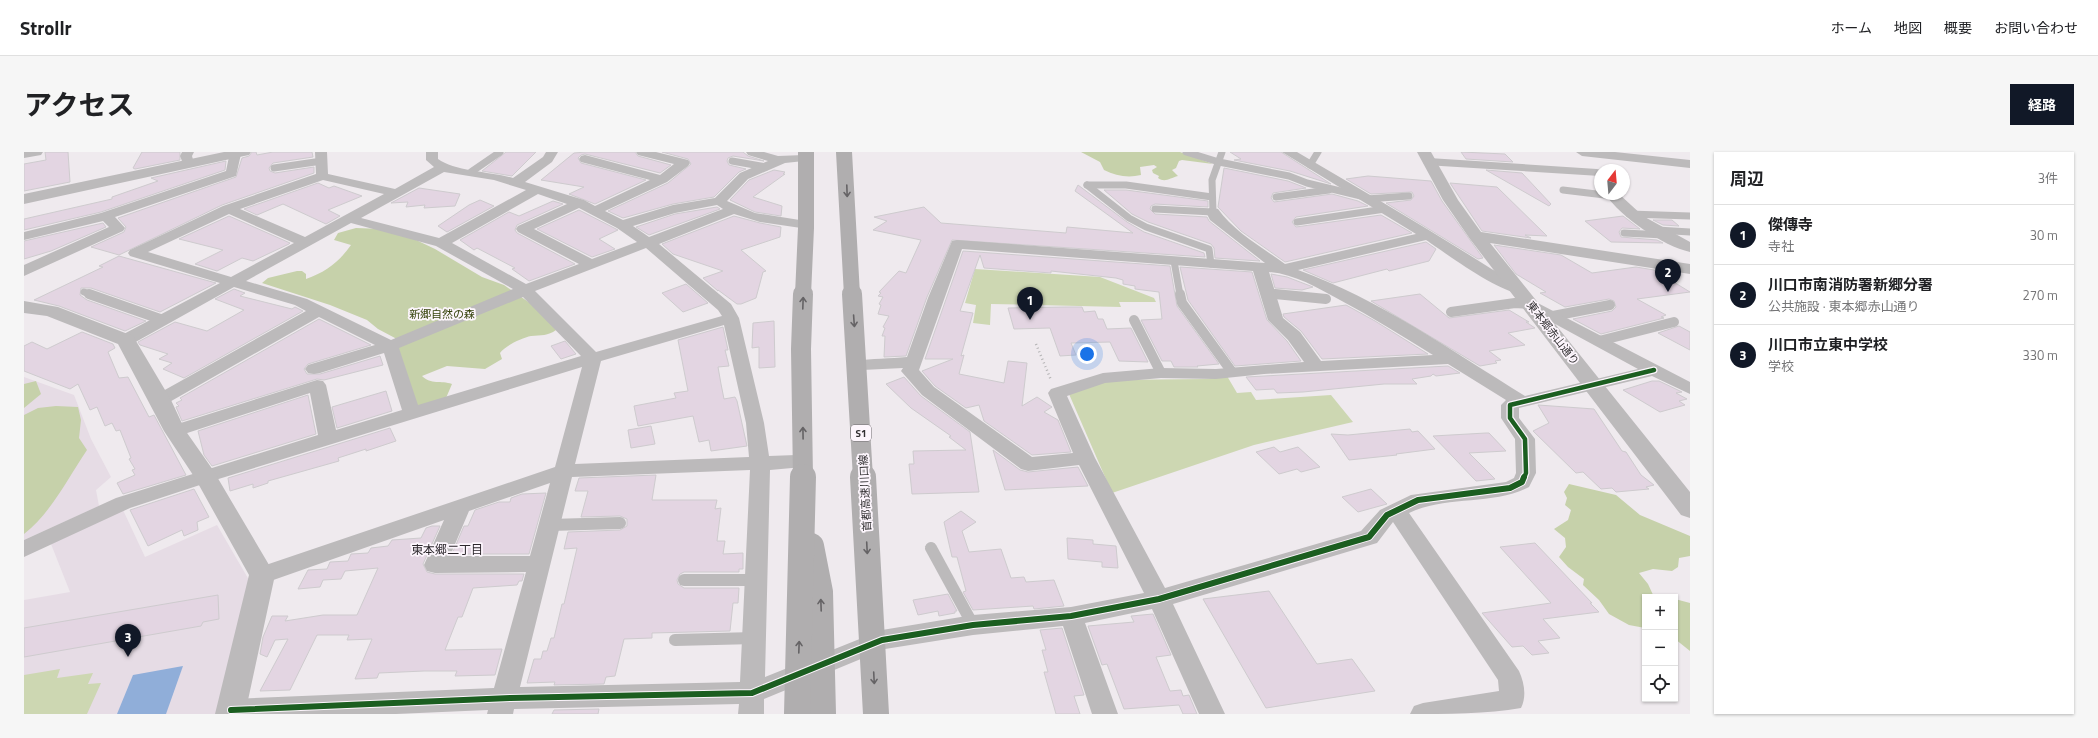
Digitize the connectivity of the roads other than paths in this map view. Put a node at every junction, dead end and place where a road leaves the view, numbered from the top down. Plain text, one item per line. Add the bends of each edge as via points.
1 (432, 152) edge
2 (500, 152) edge
3 (552, 152) edge
4 (752, 152) edge
5 (844, 152) edge
6 (1186, 152) edge
7 (1222, 152) edge
8 (1288, 152) edge
9 (1318, 152) edge
10 (1582, 152) edge
11 (240, 153) edge
12 (649, 153) edge
13 (24, 154) edge
14 (38, 155) edge
15 (803, 155) edge
16 (1424, 155) edge
17 (188, 157) edge
18 (585, 159) dead end
19 (732, 161) dead end
20 (780, 161) junction
21 (1219, 162) junction
22 (322, 163) edge
23 (1690, 164) edge
24 (1310, 165) junction
25 (766, 167) junction
26 (274, 168) dead end
27 (442, 168) junction
28 (1594, 170) edge
29 (471, 172) junction
30 (1594, 176) edge
31 (662, 179) junction
32 (515, 183) junction
33 (1331, 189) junction
34 (536, 190) junction
35 (1563, 190) dead end
36 (398, 193) junction
37 (1594, 193) edge
38 (1409, 196) dead end
39 (1276, 197) dead end
40 (1364, 198) junction
41 (24, 199) edge
42 (1616, 200) edge
43 (719, 201) junction
44 (1213, 204) junction
45 (587, 207) junction
46 (228, 209) junction
47 (1155, 209) dead end
48 (1385, 209) junction
49 (733, 210) junction
50 (1629, 214) junction
51 (106, 216) junction
52 (1690, 216) edge
53 (350, 219) junction
54 (1297, 222) dead end
55 (801, 224) dead end
56 (622, 225) junction
57 (1660, 232) junction
58 (1690, 232) edge
59 (1624, 233) dead end
60 (1428, 235) junction
61 (24, 236) edge
62 (1476, 236) junction
63 (305, 242) junction
64 (441, 243) junction
65 (647, 243) junction
66 (1690, 248) edge
67 (1174, 261) junction
68 (1211, 264) junction
69 (592, 265) junction
70 (1260, 268) junction
71 (1282, 269) junction
72 (1690, 269) edge
73 (24, 271) edge
74 (231, 282) junction
75 (525, 290) junction
76 (84, 292) dead end
77 (1268, 294) junction
78 (1524, 297) junction
79 (1326, 299) dead end
80 (1610, 305) dead end
81 (24, 307) edge
82 (319, 310) junction
83 (1451, 312) dead end
84 (1553, 316) junction
85 (731, 318) junction
86 (163, 320) junction
87 (1134, 320) dead end
88 (1674, 322) dead end
89 (126, 340) junction
90 (1599, 341) junction
91 (390, 346) junction
92 (593, 358) junction
93 (1451, 359) junction
94 (914, 361) junction
95 (862, 365) dead end
96 (1316, 366) junction
97 (314, 369) dead end
98 (1654, 370) junction
99 (1232, 372) junction
100 (1161, 373) junction
101 (1593, 384) junction
102 (1690, 389) edge
103 (160, 400) junction
104 (1522, 402) junction
105 (412, 414) junction
106 (175, 430) junction
107 (328, 439) junction
108 (1085, 458) junction
109 (796, 462) dead end
110 (760, 463) junction
111 (564, 471) junction
112 (205, 476) junction
113 (461, 506) junction
114 (803, 506) junction
115 (1690, 510) edge
116 (1396, 511) junction
117 (620, 524) dead end
118 (550, 525) junction
119 (931, 548) dead end
120 (24, 549) edge
121 (539, 564) junction
122 (262, 575) junction
123 (684, 580) dead end
124 (757, 580) junction
125 (1159, 599) junction
126 (1071, 616) junction
127 (973, 625) junction
128 (755, 638) junction
129 (675, 640) dead end
130 (752, 703) edge
131 (502, 706) edge
132 (230, 712) edge
133 (797, 714) edge
134 (823, 714) edge
135 (876, 714) edge
136 (1105, 714) edge
137 (1212, 714) edge
138 (1423, 714) edge

1 - 27 street via 432,160
2 - 29 lane
3 - 32 street via 548,159
4 - 20 street
5 -> 135 highway, 首都高速川口線 / S1, bridge
6 - 21 lane
7 - 21 lane
8 - 24 street
9 - 24 lane
10 - 23 street
10 - 28 street
11 - 17 street
11 - 51 street via 232,174
12 - 31 street via 684,163
13 - 14 street
15 - 20 street
114 -> 15 highway, bridge via 802,349 806,228
16 - 30 street
16 - 62 street, 東本郷赤山通り
17 - 41 street
18 - 31 street
19 - 25 lane
20 - 25 street
21 - 33 lane via 1289,176
21 - 44 lane via 1212,180
22 - 26 lane
22 - 36 street
22 - 46 street
24 - 40 street
25 - 43 street via 744,176
27 - 29 street
27 - 36 street
29 - 32 street
31 - 45 street
32 - 34 street
33 - 39 lane
33 - 40 lane
34 - 45 street
34 - 64 street
35 - 37 lane
36 - 53 street
38 - 40 lane
40 - 48 street
42 - 50 street
43 - 49 street
43 - 56 street via 673,209
44 - 47 lane
44 - 68 lane via 1126,185 1087,185 1134,221 1209,249
44 - 71 street via 1215,217
45 - 56 street
45 - 69 street via 523,229
46 - 63 street
46 - 74 street via 134,253
48 - 54 lane
48 - 60 street
49 - 55 street via 759,219
49 - 65 street
50 - 52 lane
50 - 57 street
51 - 61 street
51 - 73 street via 118,228
53 - 63 street
53 - 64 street
56 - 65 street
57 - 58 lane
57 - 59 lane
57 - 66 street
60 - 71 street
60 - 78 street
62 - 72 street
62 - 78 street, 東本郷赤山通り
63 - 74 street
64 - 75 street
65 - 69 street
65 - 85 street via 725,307
67 - 68 street
67 - 94 street via 956,244
67 - 99 lane via 1182,303
68 - 70 street
69 - 75 street
70 - 71 street
70 - 77 street
71 - 93 street via 1317,282 1355,302
74 - 82 street via 301,302
74 - 86 street
75 - 91 street
75 - 92 street
76 - 86 lane
77 - 79 lane
77 - 96 street via 1276,320 1294,336
78 - 83 lane via 1515,303
78 - 84 street
78 - 101 street, 東本郷赤山通り
80 - 84 lane
81 - 89 street via 51,311
82 - 91 street
82 - 103 street
84 - 90 street
85 - 92 street
85 - 110 street via 755,423
86 - 89 street
87 - 100 lane
88 - 90 lane
89 - 103 street
90 - 98 street
91 - 97 street
91 - 105 street
92 - 105 street
92 - 111 street
93 - 96 street
93 - 104 street
94 - 95 street
94 - 108 street via 910,371 928,392 1028,464
96 - 99 street
98 - 101 street
98 - 102 street
99 - 100 street
100 - 108 street via 1102,378 1057,393
101 - 104 street
101 - 115 street, 東本郷赤山通り
103 - 106 street
104 - 116 street via 1510,405 1510,418 1525,439 1526,473 1522,482 1510,488 1418,500
105 - 107 street
106 - 107 street via 317,385
106 - 112 street
107 - 112 street
108 - 125 street
109 - 110 street
110 - 111 street
110 - 124 street
111 - 113 street
111 - 118 street
112 - 120 street via 123,503
112 - 122 street
113 - 121 street via 434,565
113 - 122 street
133 -> 114 highway, bridge
134 -> 114 highway, bridge via 820,592
116 - 125 street via 1387,515 1370,537
116 - 138 street via 1510,678 1512,700
117 - 118 lane
118 - 121 street
119 - 127 lane
121 - 131 street
122 - 132 street
123 - 124 lane
124 - 128 street
125 - 126 street
125 - 137 street
126 - 127 street
126 - 136 street
127 - 130 street via 882,640
128 - 129 lane
128 - 130 street
130 - 131 street
131 - 132 street

